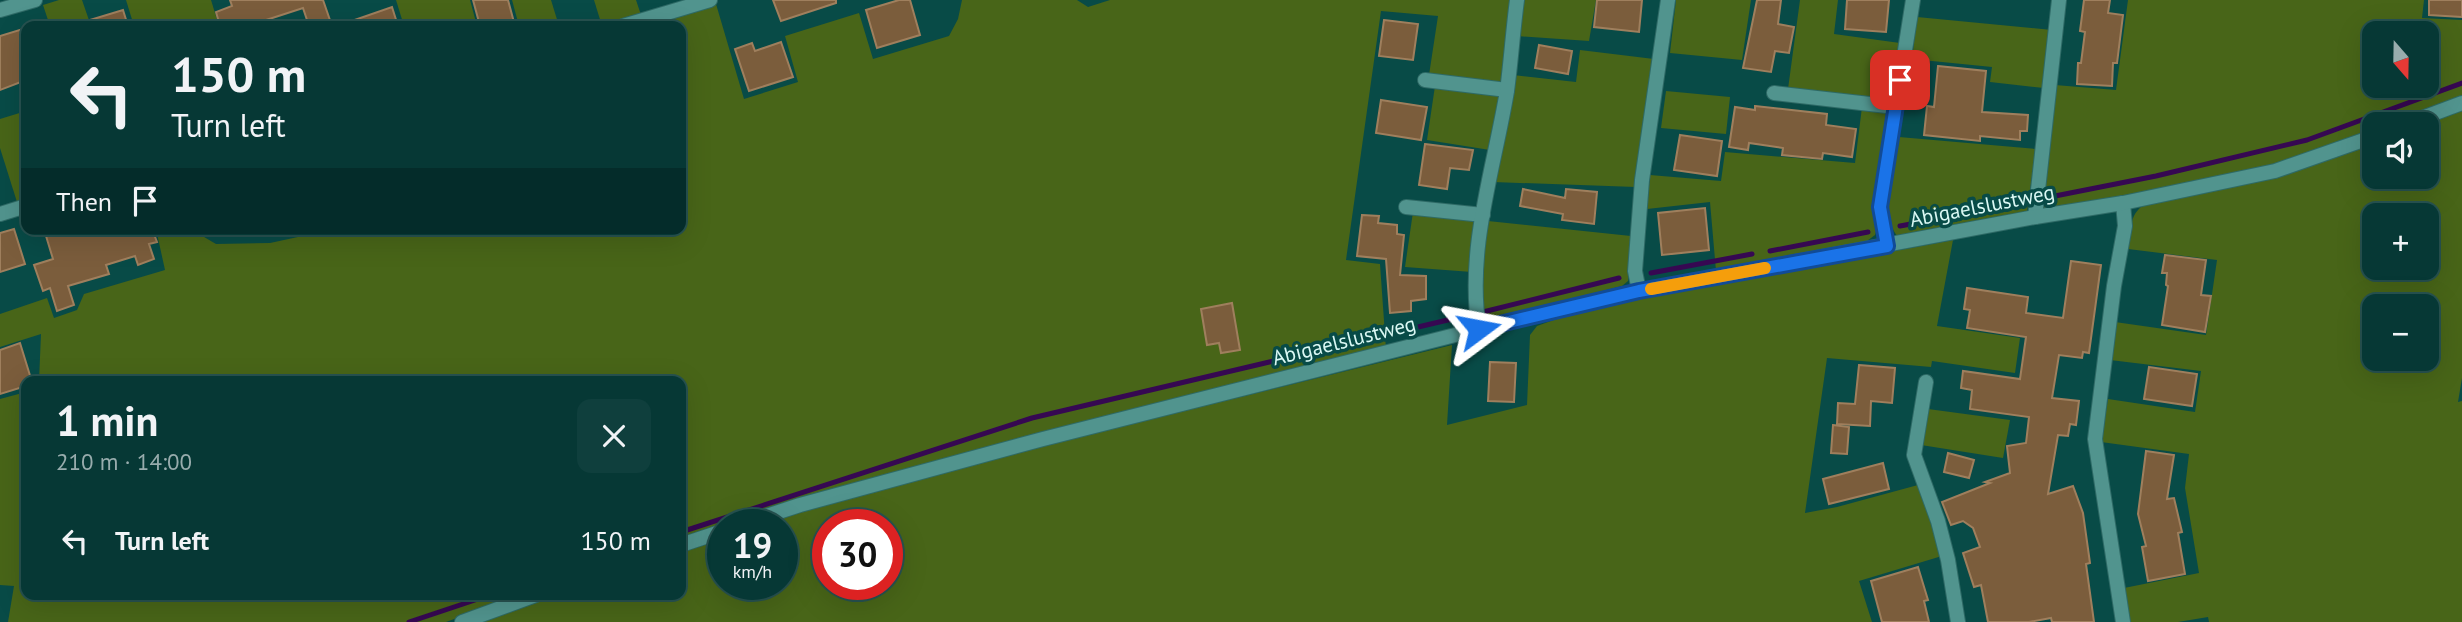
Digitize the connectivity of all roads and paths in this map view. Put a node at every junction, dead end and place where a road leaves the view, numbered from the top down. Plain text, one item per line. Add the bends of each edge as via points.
1 (35, 0) edge
2 (710, 0) edge
3 (1517, 0) edge
4 (1668, 0) edge
5 (1913, 0) edge
6 (2059, 0) edge
7 (0, 10) edge
8 (640, 21) edge
9 (1425, 80) dead end
10 (1507, 90) junction
11 (1774, 93) dead end
12 (2462, 103) edge
13 (1896, 107) junction
14 (2438, 112) edge
15 (2362, 141) edge
16 (2123, 203) junction
17 (1406, 207) dead end
18 (21, 208) edge
19 (0, 214) edge
20 (1483, 215) junction
21 (2035, 217) junction
22 (1887, 246) junction
23 (1639, 291) junction
24 (1479, 329) junction
25 (1926, 382) dead end
26 (788, 509) edge
27 (707, 536) edge
28 (686, 543) edge
29 (522, 600) edge
30 (462, 622) edge
31 (1958, 622) edge
32 (2123, 622) edge

1 - 7 street
2 - 8 street
3 - 10 street
4 - 23 street via 1642,180 1635,271
5 - 13 street
6 - 21 street
9 - 10 street
10 - 20 street
11 - 13 street
12 - 14 street
13 - 22 street via 1880,207
15 - 16 street, Abigaelslustweg via 2276,171
16 - 21 street, Abigaelslustweg
16 - 32 street via 2125,226 2095,439
17 - 20 street
18 - 19 street
20 - 24 street via 1474,300
21 - 22 street, Abigaelslustweg
22 - 23 street, Abigaelslustweg
23 - 24 street, Abigaelslustweg
24 - 26 street, Abigaelslustweg
25 - 31 street via 1914,455 1945,547
27 - 28 street
29 - 30 street

